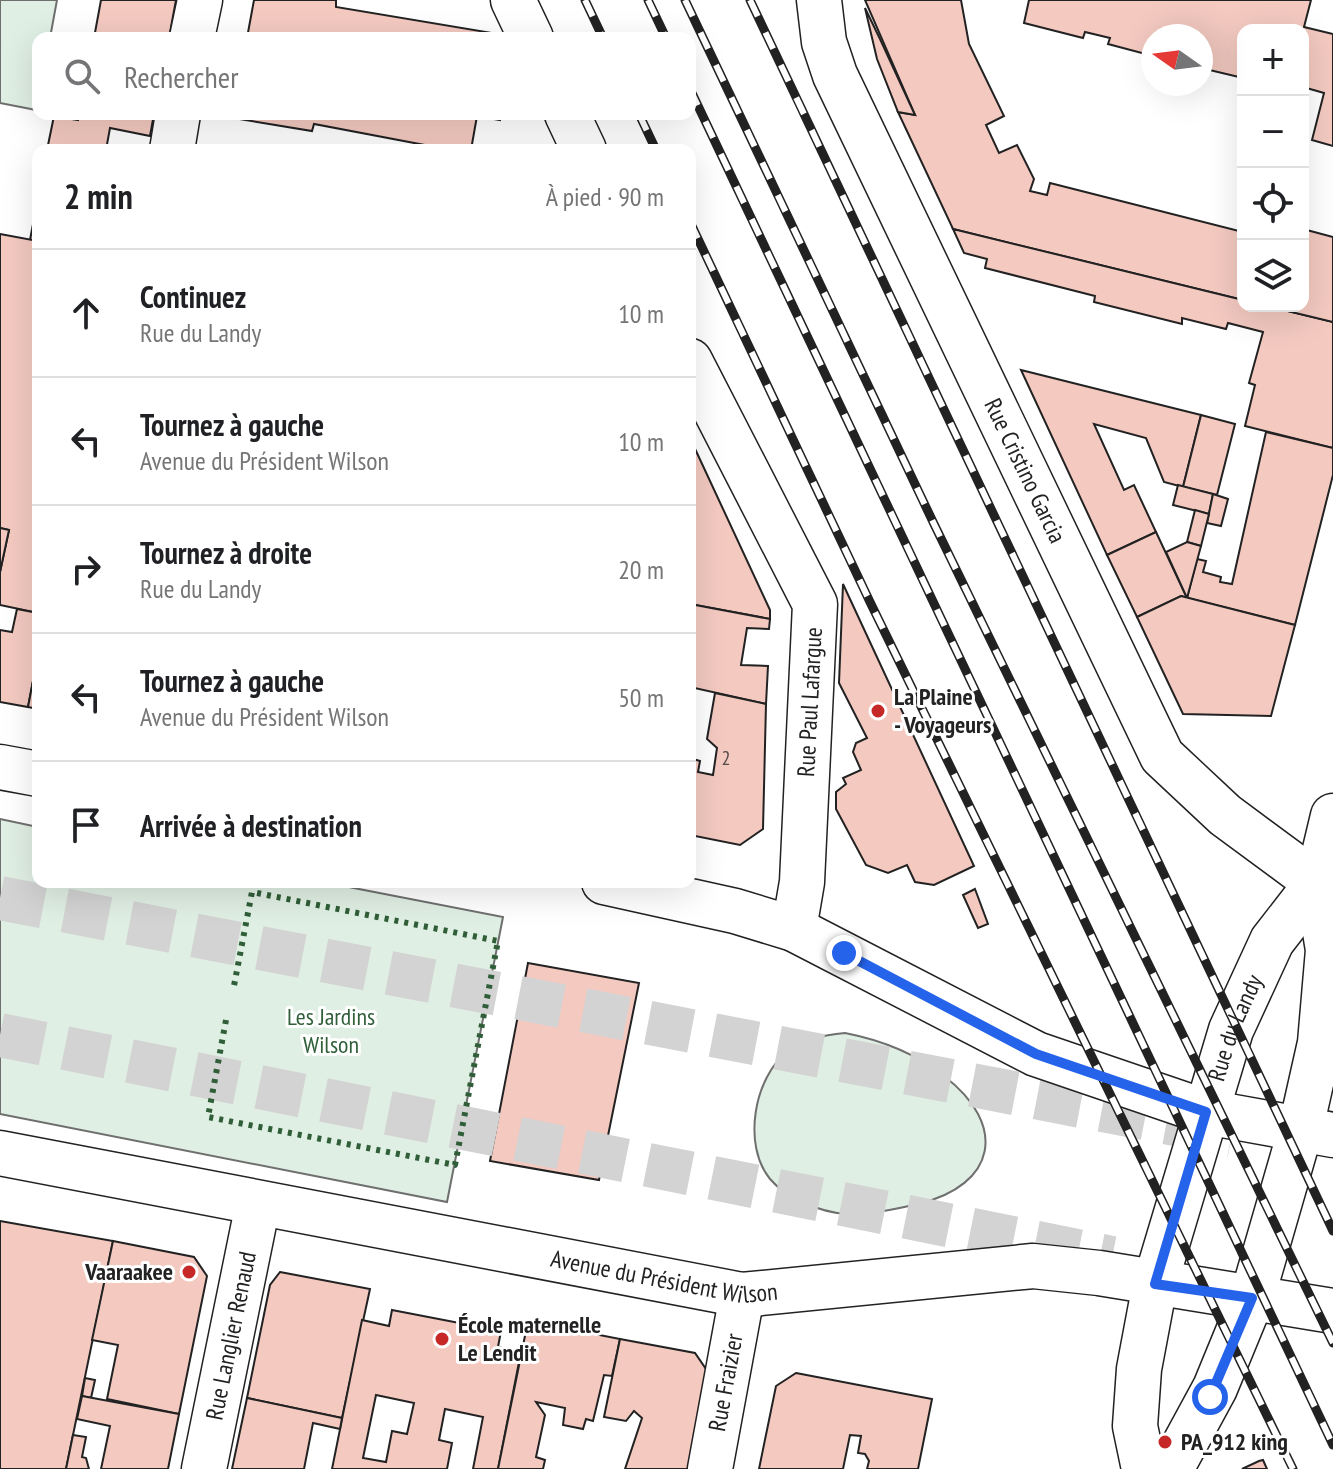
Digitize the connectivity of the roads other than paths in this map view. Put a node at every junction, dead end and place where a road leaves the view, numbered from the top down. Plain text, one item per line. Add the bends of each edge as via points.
1 (200, 0) edge
2 (513, 0) edge
3 (819, 0) edge
4 (193, 32) edge
5 (528, 32) edge
6 (177, 120) edge
7 (570, 120) edge
8 (173, 144) edge
9 (581, 144) edge
10 (696, 373) edge
11 (0, 767) edge
12 (32, 773) edge
13 (1333, 816) edge
14 (1317, 883) junction
15 (631, 888) edge
16 (794, 929) junction
17 (1206, 1112) junction
18 (1316, 1134) edge
19 (0, 1153) edge
20 (258, 1204) junction
21 (1155, 1284) junction
22 (742, 1295) junction
23 (1252, 1298) junction
24 (1333, 1311) edge
25 (204, 1469) edge
26 (710, 1469) edge
27 (1144, 1469) edge
28 (1171, 1469) edge

1 - 4 main road
2 - 5 main road
3 - 14 main road, Rue Cristino Garcia via 835,75 1162,756 1225,815
6 - 8 main road
7 - 9 main road
10 - 16 main road, Rue Paul Lafargue via 815,604 802,882
11 - 12 main road
13 - 14 main road, Rue du Landy
14 - 17 main road, Rue du Landy via 1272,941 1231,1030
14 - 18 main road, Rue du Landy via 1328,950
15 - 16 main road
16 - 17 main road via 1036,1054
17 - 18 main road
17 - 21 main road, Rue du Landy
18 - 23 main road, Rue du Landy
19 - 20 main road, Avenue du Président Wilson
20 - 22 main road, Avenue du Président Wilson
20 - 25 main road, Rue Langlier Renaud
21 - 22 main road, Avenue du Président Wilson via 1033,1266
21 - 23 main road, Avenue du Président Wilson
21 - 27 main road, Rue du Landy via 1135,1426
22 - 26 main road, Rue Fraizier
23 - 24 main road, Avenue du Président Wilson
23 - 28 main road, Rue du Landy via 1215,1388

